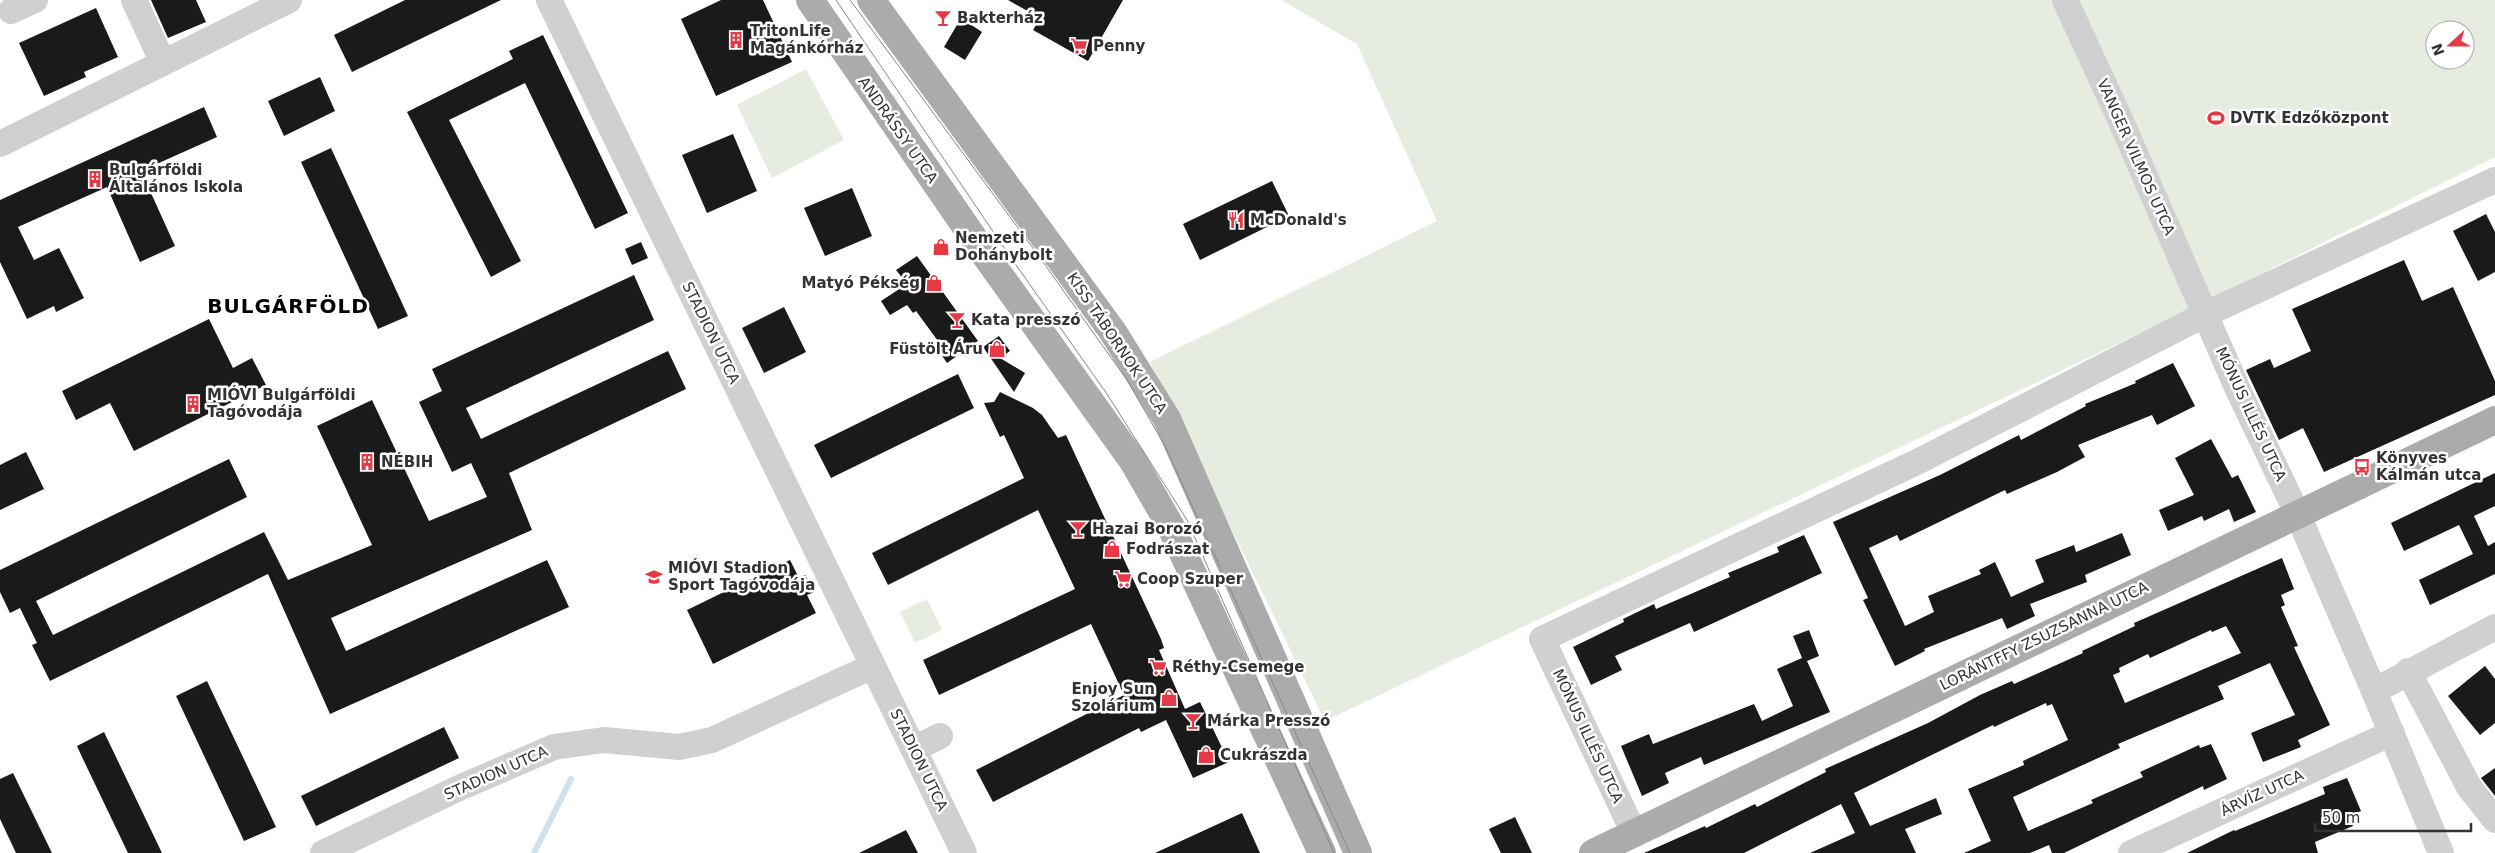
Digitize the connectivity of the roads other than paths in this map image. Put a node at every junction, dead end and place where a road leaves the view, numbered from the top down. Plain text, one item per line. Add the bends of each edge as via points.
1 (35, 0) edge
2 (134, 0) edge
3 (289, 0) edge
4 (549, 0) edge
5 (810, 0) edge
6 (870, 0) edge
7 (2065, 0) edge
8 (11, 11) dead end
9 (163, 63) junction
10 (0, 144) edge
11 (2495, 180) edge
12 (2206, 314) junction
13 (2495, 420) edge
14 (2298, 514) junction
15 (2495, 627) edge
16 (873, 666) junction
17 (2408, 671) junction
18 (2374, 691) junction
19 (2392, 734) junction
20 (940, 736) dead end
21 (914, 749) junction
22 (2495, 820) edge
23 (1634, 833) junction
24 (323, 853) edge
25 (964, 853) edge
26 (1322, 853) edge
27 (1358, 853) edge
28 (1593, 853) edge
29 (2131, 853) edge
30 (2441, 853) edge

1 - 8 street
2 - 9 street
3 - 9 street
4 - 16 street, STADION UTCA
5 - 26 main road, ANDRÁSSY UTCA via 988,259 1133,460 1171,527
6 - 27 main road, KISS TÁBORNOK UTCA via 1113,332 1167,419
7 - 12 street, VANGER VILMOS UTCA
9 - 10 street
11 - 12 street
12 - 14 street, MÓNUS ILLÉS UTCA via 2239,392
12 - 23 street, MÓNUS ILLÉS UTCA via 1919,461 1542,639
13 - 14 main road, LORÁNTFFY ZSUZSANNA UTCA
14 - 18 street
14 - 23 main road, LORÁNTFFY ZSUZSANNA UTCA
15 - 17 street
16 - 21 street, STADION UTCA
16 - 24 street, STADION UTCA via 712,740 679,747 604,740 554,747
17 - 18 street
17 - 22 street via 2469,787
18 - 19 street
19 - 29 street, ÁRVÍZ UTCA
19 - 30 street
20 - 21 street
21 - 25 street, STADION UTCA
23 - 28 main road, LORÁNTFFY ZSUZSANNA UTCA

